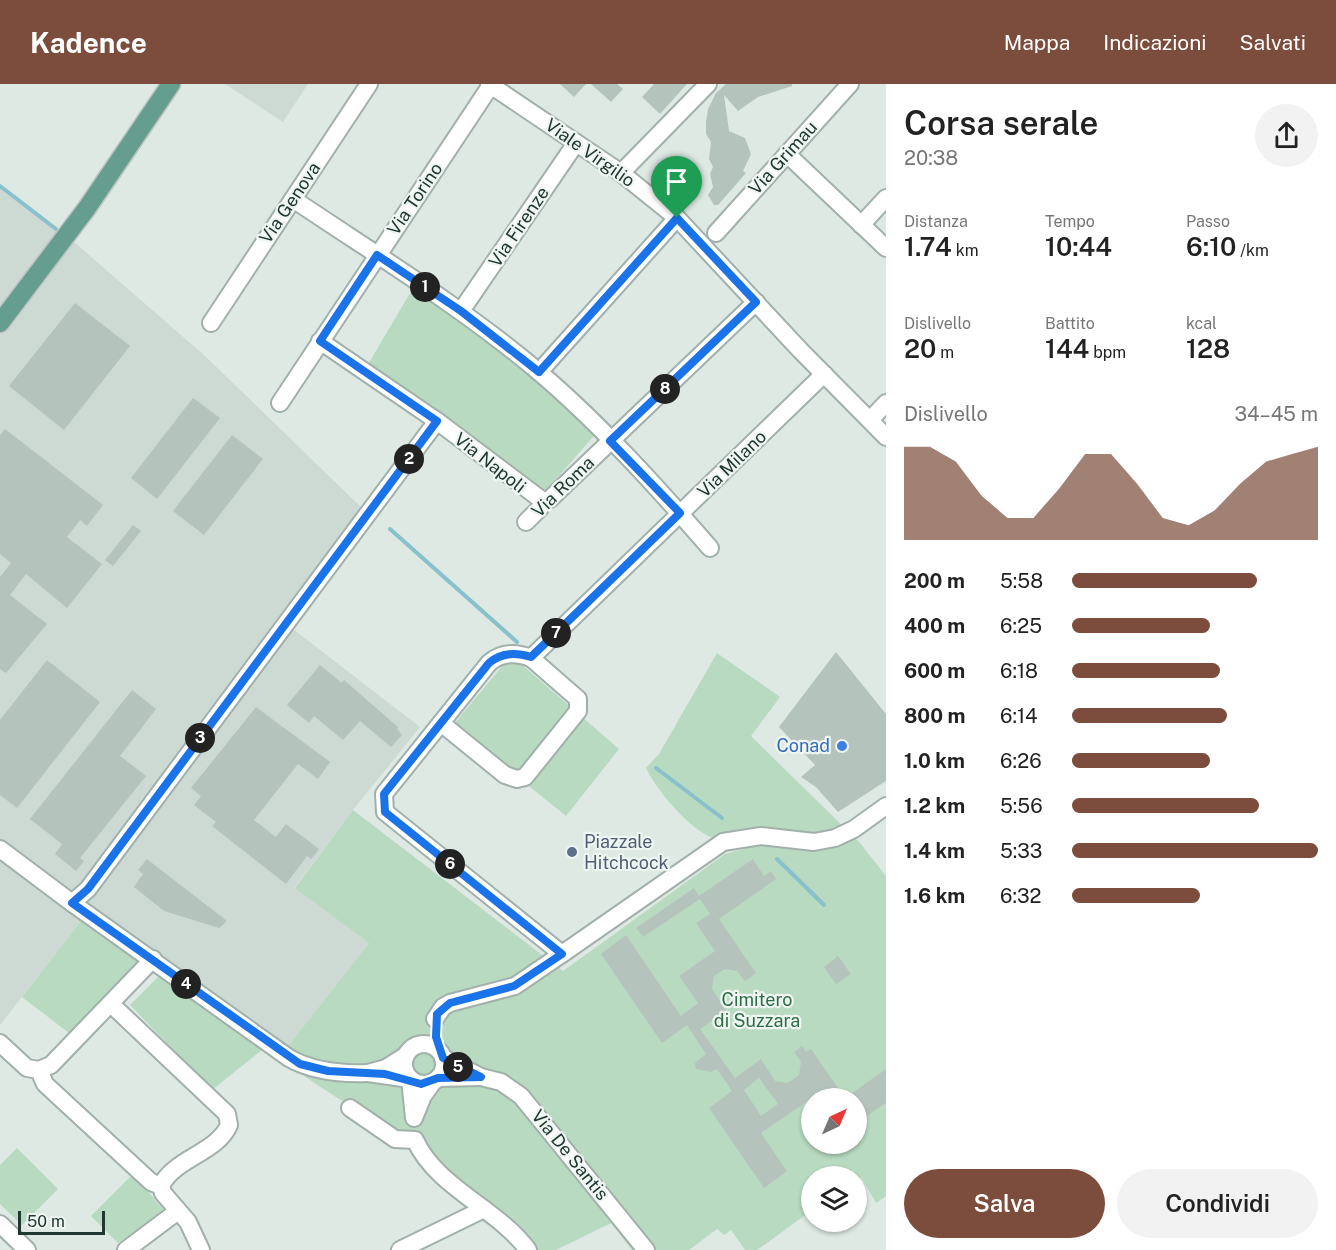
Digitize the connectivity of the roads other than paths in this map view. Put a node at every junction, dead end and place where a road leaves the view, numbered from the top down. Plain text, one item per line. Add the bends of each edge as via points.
1 (171, 84) edge
2 (369, 84) edge
3 (708, 84) edge
4 (850, 84) edge
5 (490, 85) edge
6 (576, 142) junction
7 (787, 153) junction
8 (621, 173) junction
9 (886, 198) edge
10 (293, 199) junction
11 (677, 218) junction
12 (861, 225) junction
13 (716, 233) dead end
14 (886, 248) edge
15 (377, 255) junction
16 (756, 302) junction
17 (461, 311) junction
18 (0, 323) edge
19 (211, 323) dead end
20 (320, 341) junction
21 (539, 372) junction
22 (824, 374) junction
23 (280, 403) dead end
24 (886, 403) edge
25 (870, 420) junction
26 (437, 421) junction
27 (886, 437) edge
28 (610, 441) junction
29 (543, 501) junction
30 (680, 513) junction
31 (526, 522) dead end
32 (710, 548) dead end
33 (531, 657) junction
34 (441, 723) junction
35 (886, 806) edge
36 (0, 849) edge
37 (72, 903) junction
38 (562, 954) junction
39 (153, 959) junction
40 (112, 1005) junction
41 (435, 1019) junction
42 (0, 1043) edge
43 (411, 1051) junction
44 (441, 1054) junction
45 (39, 1070) junction
46 (368, 1073) junction
47 (481, 1077) junction
48 (410, 1079) junction
49 (436, 1080) junction
50 (350, 1108) dead end
51 (414, 1118) junction
52 (415, 1140) junction
53 (161, 1186) junction
54 (484, 1209) junction
55 (178, 1211) junction
56 (0, 1224) edge
57 (27, 1250) edge
58 (126, 1250) edge
59 (201, 1250) edge
60 (400, 1250) edge
61 (528, 1250) edge
62 (646, 1250) edge

1 - 18 main road
2 - 10 street, Via Genova
3 - 8 street
4 - 7 street, Via Grimau
5 - 6 street, Viale Virgilio
5 - 15 street, Via Torino
6 - 8 street, Viale Virgilio
6 - 17 street, Via Firenze
7 - 12 street
7 - 13 street, Via Grimau
8 - 11 street, Viale Virgilio
9 - 12 street
10 - 15 street
10 - 19 street, Via Genova
11 - 16 street, Viale Virgilio
11 - 21 street
12 - 14 street
15 - 17 street
15 - 20 street, Via Torino
16 - 22 street, Viale Virgilio
16 - 28 street, Via Roma
17 - 21 street
20 - 23 street, Via Torino
20 - 26 street, Via Napoli
21 - 28 street
22 - 25 street, Viale Virgilio
22 - 30 street, Via Milano
24 - 25 street
25 - 27 street, Viale Virgilio
26 - 29 street, Via Napoli
26 - 37 street via 88,889
28 - 29 street, Via Roma via 550,499
28 - 30 street
29 - 31 street, Via Roma
30 - 32 street
30 - 33 street, Via Milano
33 - 34 street via 513,653 495,658
33 - 34 street via 579,704 578,711 525,777 505,776
34 - 38 street via 384,794 385,812
35 - 38 street via 835,838 814,842 760,836 723,842
36 - 37 street
37 - 39 street
38 - 41 street via 514,986 450,1003
39 - 40 street
39 - 46 street via 300,1064 328,1071
40 - 45 street via 51,1065
40 - 53 street via 228,1114 229,1125 223,1135 168,1176
41 - 43 street
41 - 44 street
42 - 45 street via 27,1068
43 - 44 street via 427,1044
43 - 46 street via 386,1068
43 - 48 street via 404,1069
44 - 47 street, Via De Santis
44 - 49 street via 444,1067
45 - 53 street via 45,1084 151,1182
46 - 48 street
47 - 49 street
47 - 62 street, Via De Santis via 501,1082 521,1096
48 - 49 street via 421,1084
48 - 51 street
49 - 51 street via 423,1096
50 - 52 street via 395,1139
51 - 52 street
52 - 54 street via 424,1158
53 - 55 street
54 - 60 street
54 - 61 street
55 - 58 street
55 - 59 street via 188,1222
56 - 57 street

